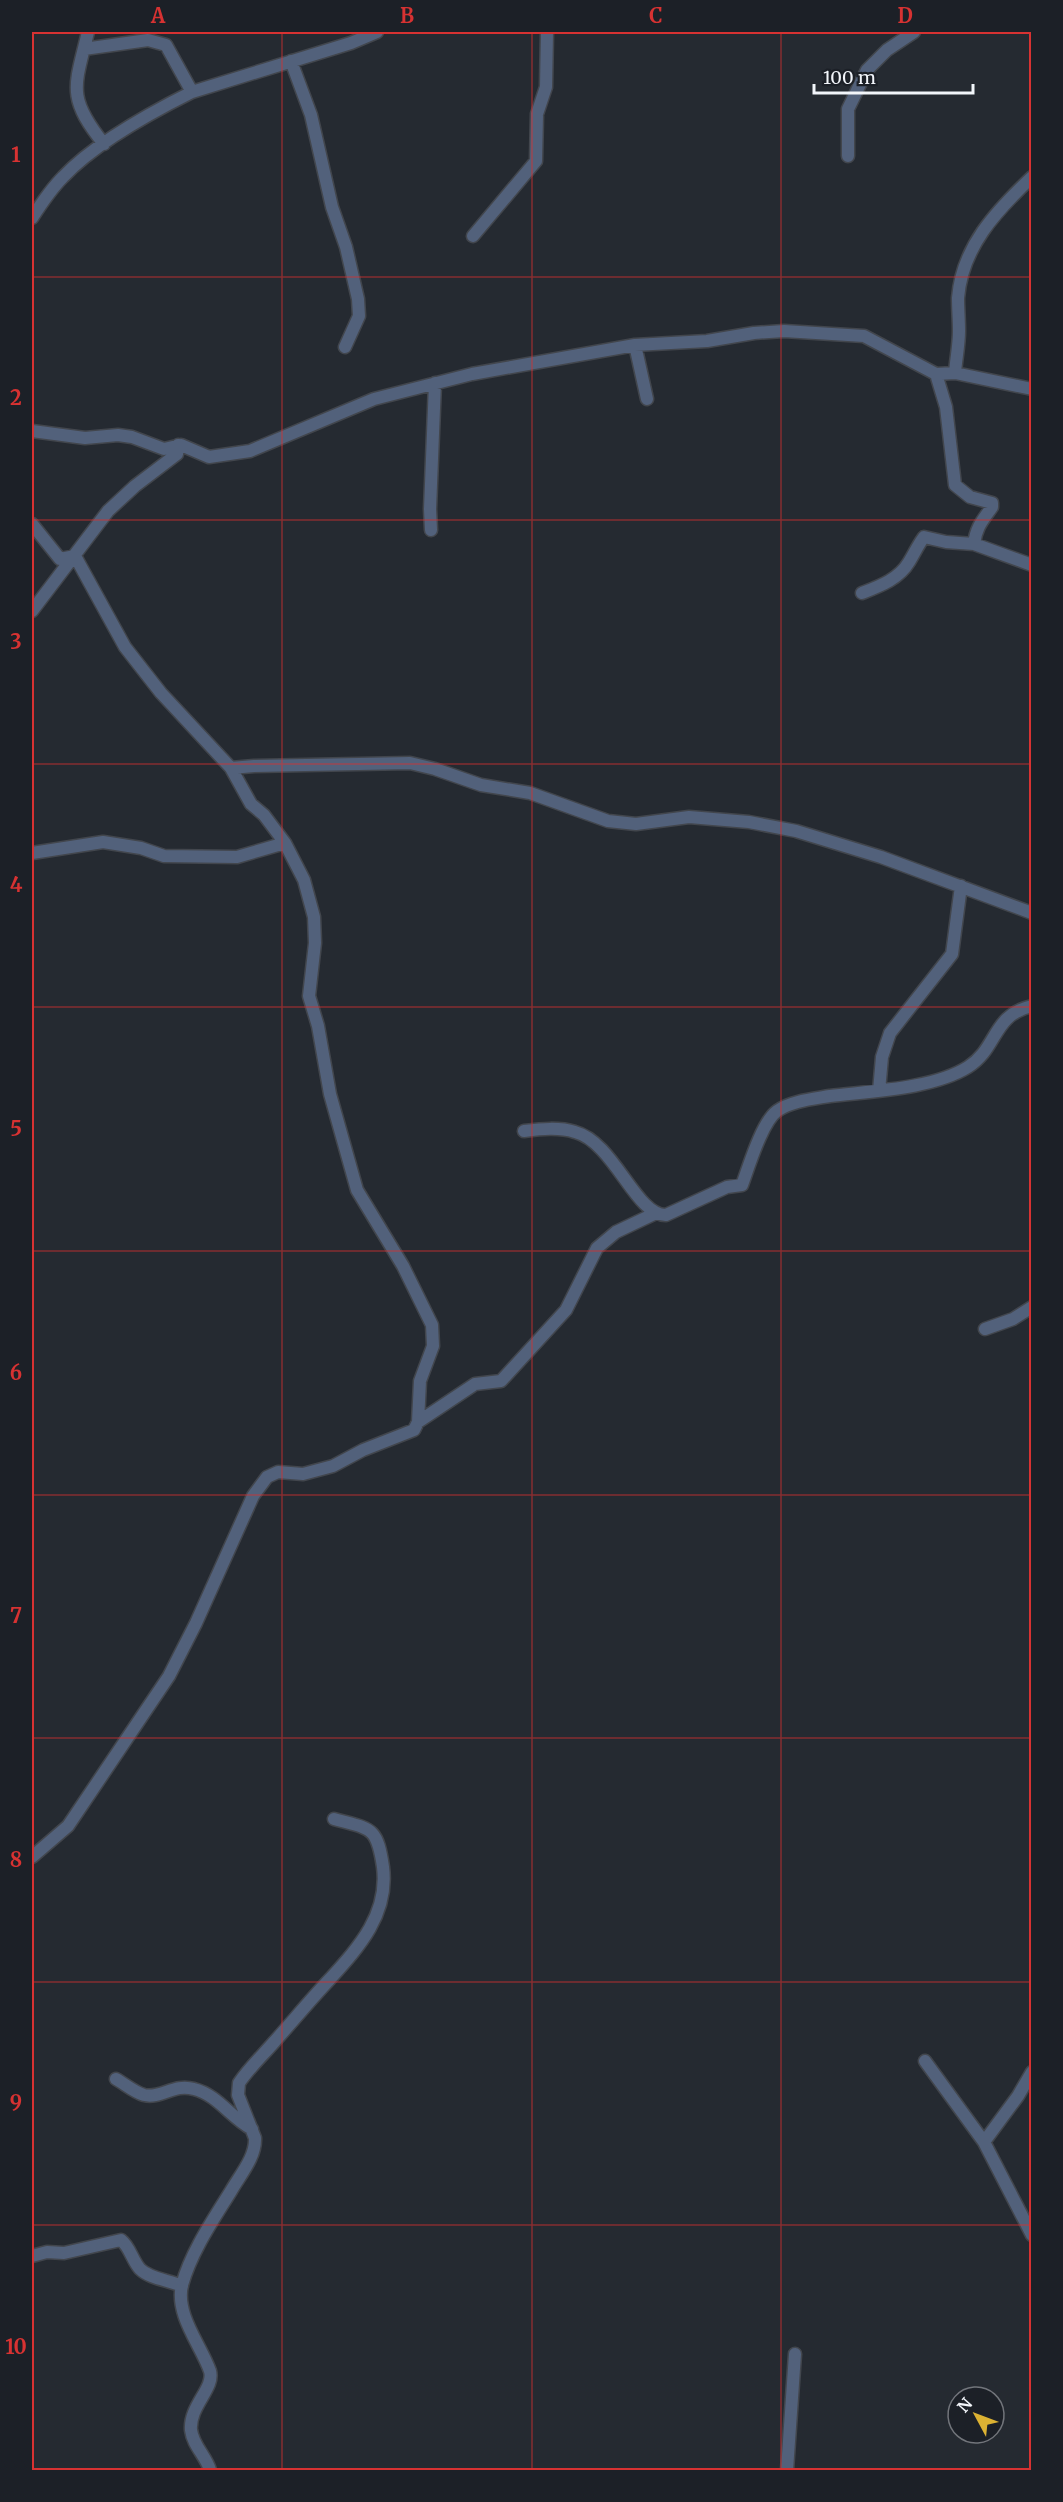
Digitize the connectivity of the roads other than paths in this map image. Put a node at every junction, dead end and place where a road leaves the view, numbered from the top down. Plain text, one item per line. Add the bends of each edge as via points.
1 (88, 32) edge
2 (376, 32) edge
3 (546, 32) edge
4 (914, 32) edge
5 (84, 50) junction
6 (291, 62) junction
7 (192, 92) junction
8 (104, 144) junction
9 (848, 156) dead end
10 (1032, 177) edge
11 (33, 211) edge
12 (473, 236) dead end
13 (635, 345) junction
14 (345, 347) dead end
15 (955, 373) junction
16 (936, 374) junction
17 (435, 383) junction
18 (1032, 389) edge
19 (647, 399) dead end
20 (32, 431) edge
21 (178, 445) junction
22 (32, 524) edge
23 (431, 530) dead end
24 (974, 544) junction
25 (75, 556) junction
26 (1032, 565) edge
27 (862, 593) dead end
28 (32, 611) edge
29 (231, 768) junction
30 (285, 843) junction
31 (32, 853) edge
32 (961, 886) junction
33 (1032, 913) edge
34 (1032, 1006) edge
35 (879, 1091) junction
36 (524, 1131) dead end
37 (656, 1213) junction
38 (1032, 1307) edge
39 (985, 1329) dead end
40 (418, 1422) junction
41 (334, 1819) dead end
42 (32, 1857) edge
43 (925, 2061) dead end
44 (1032, 2072) edge
45 (116, 2079) dead end
46 (252, 2129) junction
47 (984, 2142) junction
48 (1032, 2235) edge
49 (32, 2256) edge
50 (182, 2286) junction
51 (795, 2354) dead end
52 (210, 2470) edge
53 (787, 2470) edge

1 - 5 street
2 - 6 street
3 - 12 street via 546,87 537,114 536,161
4 - 9 street via 867,70 849,109
5 - 7 street via 148,39 166,45
5 - 8 street via 77,75 77,101
6 - 7 street
6 - 14 street via 311,115 358,299 359,316
7 - 8 street
8 - 11 street via 62,177
10 - 15 street via 1002,206 975,241 958,298
13 - 16 street via 784,331 864,336
13 - 17 street
13 - 19 street
15 - 16 street
15 - 18 street
16 - 24 street via 953,447 955,485 970,497 992,503 980,522
17 - 21 street via 374,399 250,451 209,456
17 - 23 street
20 - 21 street via 85,438 118,435 164,449
21 - 25 street via 177,454 108,512
22 - 25 street via 60,559
24 - 26 street
24 - 27 street via 924,537 900,574
25 - 28 street
25 - 29 street via 125,647 161,693
29 - 30 street via 251,804
29 - 32 street via 410,763 481,785 530,793 608,821 636,824 689,817 796,831
30 - 31 street via 237,857 164,856 103,842
30 - 40 street via 309,895 315,943 309,996 330,1094 357,1190 403,1266 432,1325 433,1346 420,1381
32 - 33 street
32 - 35 street via 952,954 890,1033 882,1057
34 - 35 street via 1005,1018 987,1049 969,1066 948,1076
35 - 37 street via 811,1099 777,1111 766,1123 742,1185 727,1187 666,1215
36 - 37 street via 553,1128 578,1132 604,1150 634,1193
37 - 40 street via 616,1232 597,1248 566,1310 501,1381 475,1384
38 - 39 street
40 - 42 street via 409,1432 333,1466 303,1474 278,1472 267,1477 253,1496 169,1676 68,1826
41 - 46 street via 376,1835 385,1881 379,1904 368,1934 351,1958 239,2084 238,2095
43 - 47 street
44 - 47 street
45 - 46 street via 147,2096 176,2087 204,2092 239,2123
46 - 50 street via 253,2153 196,2251
47 - 48 street
49 - 50 street via 121,2240 148,2276
50 - 52 street via 188,2329 210,2372 209,2384 192,2413 191,2430
51 - 53 street

